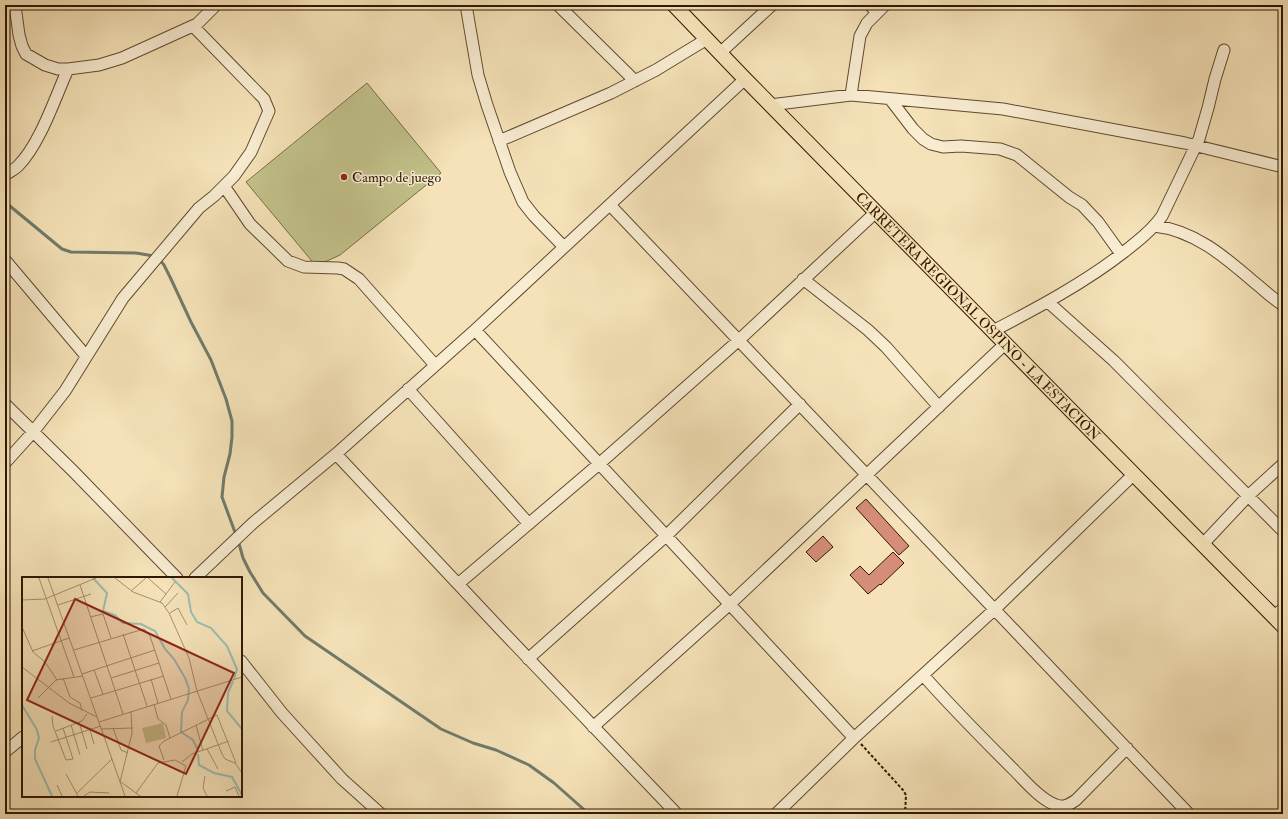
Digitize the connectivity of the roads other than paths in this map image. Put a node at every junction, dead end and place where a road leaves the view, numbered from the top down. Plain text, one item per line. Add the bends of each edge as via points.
1 (14, 5) edge
2 (216, 5) edge
3 (466, 5) edge
4 (558, 5) edge
5 (674, 5) edge
6 (772, 5) edge
7 (877, 8) edge
8 (193, 26) junction
9 (707, 39) junction
10 (1224, 50) dead end
11 (720, 53) junction
12 (68, 70) junction
13 (745, 79) junction
14 (635, 81) junction
15 (851, 95) junction
16 (890, 99) junction
17 (770, 104) junction
18 (499, 141) junction
19 (1196, 146) junction
20 (1283, 167) edge
21 (5, 175) edge
22 (224, 186) junction
23 (610, 205) junction
24 (876, 212) junction
25 (1154, 226) junction
26 (564, 247) junction
27 (1121, 254) junction
28 (5, 260) edge
29 (803, 279) junction
30 (1048, 302) junction
31 (1283, 305) edge
32 (475, 330) junction
33 (993, 331) junction
34 (739, 340) junction
35 (1006, 343) junction
36 (86, 356) junction
37 (435, 365) junction
38 (408, 389) junction
39 (5, 404) edge
40 (800, 404) junction
41 (939, 407) junction
42 (33, 432) junction
43 (336, 454) junction
44 (5, 463) edge
45 (599, 464) junction
46 (1283, 464) edge
47 (1134, 474) junction
48 (867, 475) junction
49 (1248, 496) junction
50 (529, 524) junction
51 (1283, 531) edge
52 (666, 536) junction
53 (1203, 544) junction
54 (176, 577) edge
55 (196, 577) edge
56 (458, 584) junction
57 (730, 604) junction
58 (995, 609) junction
59 (1280, 617) edge
60 (528, 659) junction
61 (242, 662) edge
62 (922, 675) junction
63 (593, 727) junction
64 (22, 738) edge
65 (854, 738) junction
66 (1127, 748) junction
67 (5, 752) edge
68 (381, 814) edge
69 (677, 814) edge
70 (776, 814) edge
71 (1189, 814) edge

1 - 12 street via 18,35 26,54 45,65
2 - 8 street
3 - 18 street via 478,75
4 - 14 street
5 - 9 main road, CARRETERA REGIONAL OSPINO - LA ESTACIÓN
6 - 11 street
7 - 15 street via 860,36
8 - 12 street via 122,58
8 - 22 street via 258,92 269,111 251,152
9 - 11 main road, CARRETERA REGIONAL OSPINO - LA ESTACIÓN
9 - 14 street
10 - 19 street
11 - 13 main road, CARRETERA REGIONAL OSPINO - LA ESTACIÓN
12 - 21 street via 37,139 17,167
13 - 17 main road, CARRETERA REGIONAL OSPINO - LA ESTACIÓN
13 - 23 street
14 - 18 street
15 - 16 street
15 - 17 street
16 - 19 street via 1003,108
16 - 27 street via 913,129 931,144 943,147 1000,149 1017,155 1082,205
17 - 24 main road, CARRETERA REGIONAL OSPINO - LA ESTACIÓN
18 - 26 street via 524,202
19 - 20 street
19 - 25 street via 1162,216
22 - 36 street via 199,208 123,298
22 - 37 street via 250,224 288,261 304,267 344,269 359,279
23 - 26 street
23 - 34 street
24 - 29 street
24 - 33 main road, CARRETERA REGIONAL OSPINO - LA ESTACIÓN
25 - 27 street
25 - 31 street via 1194,238 1211,248
26 - 32 street
27 - 30 street via 1089,278
28 - 36 street
29 - 34 street
29 - 41 street via 868,330
30 - 33 street
30 - 49 street via 1114,362
32 - 37 street
32 - 45 street
33 - 35 main road, CARRETERA REGIONAL OSPINO - LA ESTACIÓN
34 - 40 street
34 - 45 street
35 - 41 street
35 - 47 main road, CARRETERA REGIONAL OSPINO - LA ESTACIÓN
36 - 42 street via 65,391
37 - 38 street
38 - 43 street
38 - 50 street
39 - 42 street
40 - 48 street
40 - 52 street
41 - 48 street
42 - 44 street
42 - 54 street
43 - 55 street via 253,523
43 - 56 street
45 - 50 street
45 - 52 street
46 - 49 street
47 - 53 main road, CARRETERA REGIONAL OSPINO - LA ESTACIÓN
47 - 58 street
48 - 57 street
48 - 58 street
49 - 51 street
49 - 53 street
50 - 56 street
52 - 57 street
52 - 60 street
53 - 59 main road, CARRETERA REGIONAL OSPINO - LA ESTACIÓN
56 - 60 street
57 - 63 street
57 - 65 street
58 - 62 street
58 - 66 street
60 - 63 street
61 - 68 street via 282,713 337,773
62 - 65 street
62 - 66 street via 960,717 1038,794 1054,805 1068,805 1076,800
63 - 69 street
64 - 67 street
65 - 70 street
66 - 71 street

